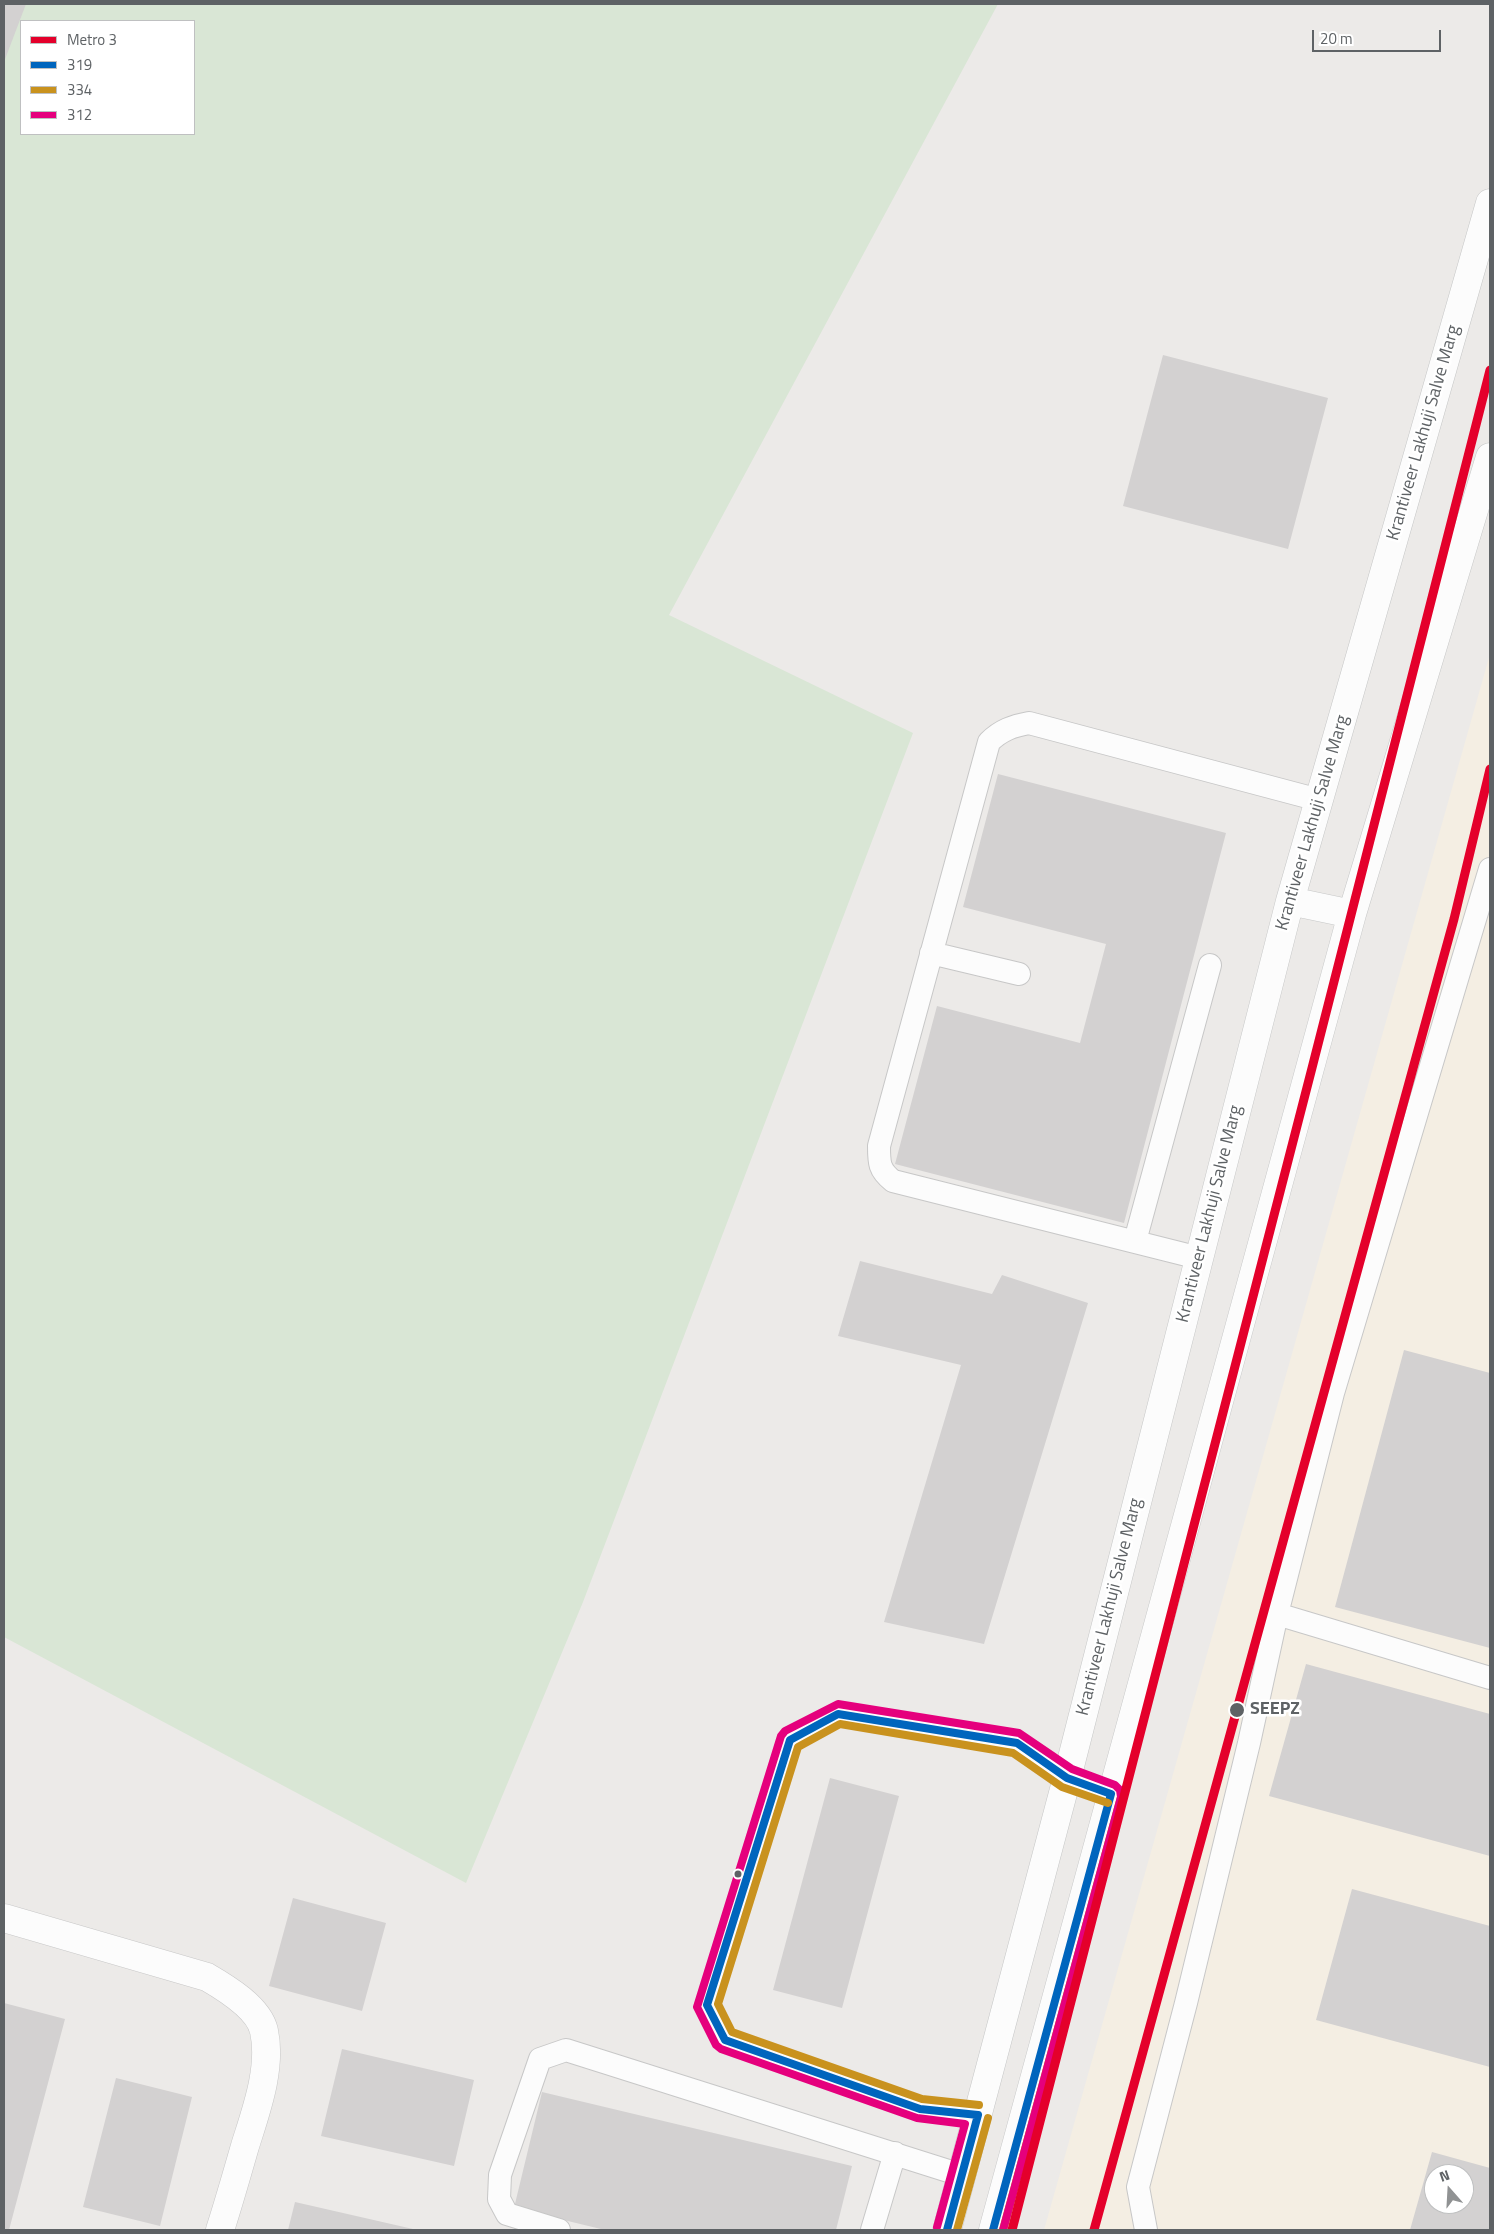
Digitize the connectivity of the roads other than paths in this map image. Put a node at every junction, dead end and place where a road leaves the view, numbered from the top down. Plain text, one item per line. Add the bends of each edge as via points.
1 (1490, 203) edge
2 (1490, 457) edge
3 (1319, 800) junction
4 (1490, 869) edge
5 (1290, 901) junction
6 (1352, 914) junction
7 (931, 953) junction
8 (1210, 965) dead end
9 (1019, 974) dead end
10 (1135, 1241) junction
11 (1200, 1258) junction
12 (1276, 1614) junction
13 (1490, 1678) edge
14 (1067, 1778) junction
15 (1111, 1794) junction
16 (4, 1918) edge
17 (978, 2115) junction
18 (895, 2153) junction
19 (961, 2175) junction
20 (220, 2230) edge
21 (559, 2230) edge
22 (872, 2230) edge
23 (947, 2230) edge
24 (992, 2230) edge
25 (1146, 2230) edge

1 - 3 main road, Krantiveer Lakhuji Salve Marg
2 - 6 main road
3 - 5 main road, Krantiveer Lakhuji Salve Marg
3 - 7 lane via 1029,723 1013,726 989,742
4 - 12 lane via 1333,1393
5 - 6 main road
5 - 11 main road, Krantiveer Lakhuji Salve Marg
6 - 15 main road
7 - 9 lane
7 - 10 lane via 879,1146 883,1173 893,1182
8 - 10 lane
10 - 11 lane
11 - 14 main road, Krantiveer Lakhuji Salve Marg
12 - 13 lane
12 - 25 lane via 1189,1994 1138,2187
14 - 15 lane
14 - 17 main road, Krantiveer Lakhuji Salve Marg
14 - 17 lane via 1017,1743 838,1714 790,1740 707,2004 725,2040 920,2108
15 - 24 main road
16 - 20 main road via 207,1977 230,1990 251,2009 264,2030 262,2089
17 - 19 main road, Krantiveer Lakhuji Salve Marg
18 - 19 lane
18 - 21 lane via 566,2050 540,2058 500,2175 500,2199 507,2214
18 - 22 lane
19 - 23 main road, Krantiveer Lakhuji Salve Marg

